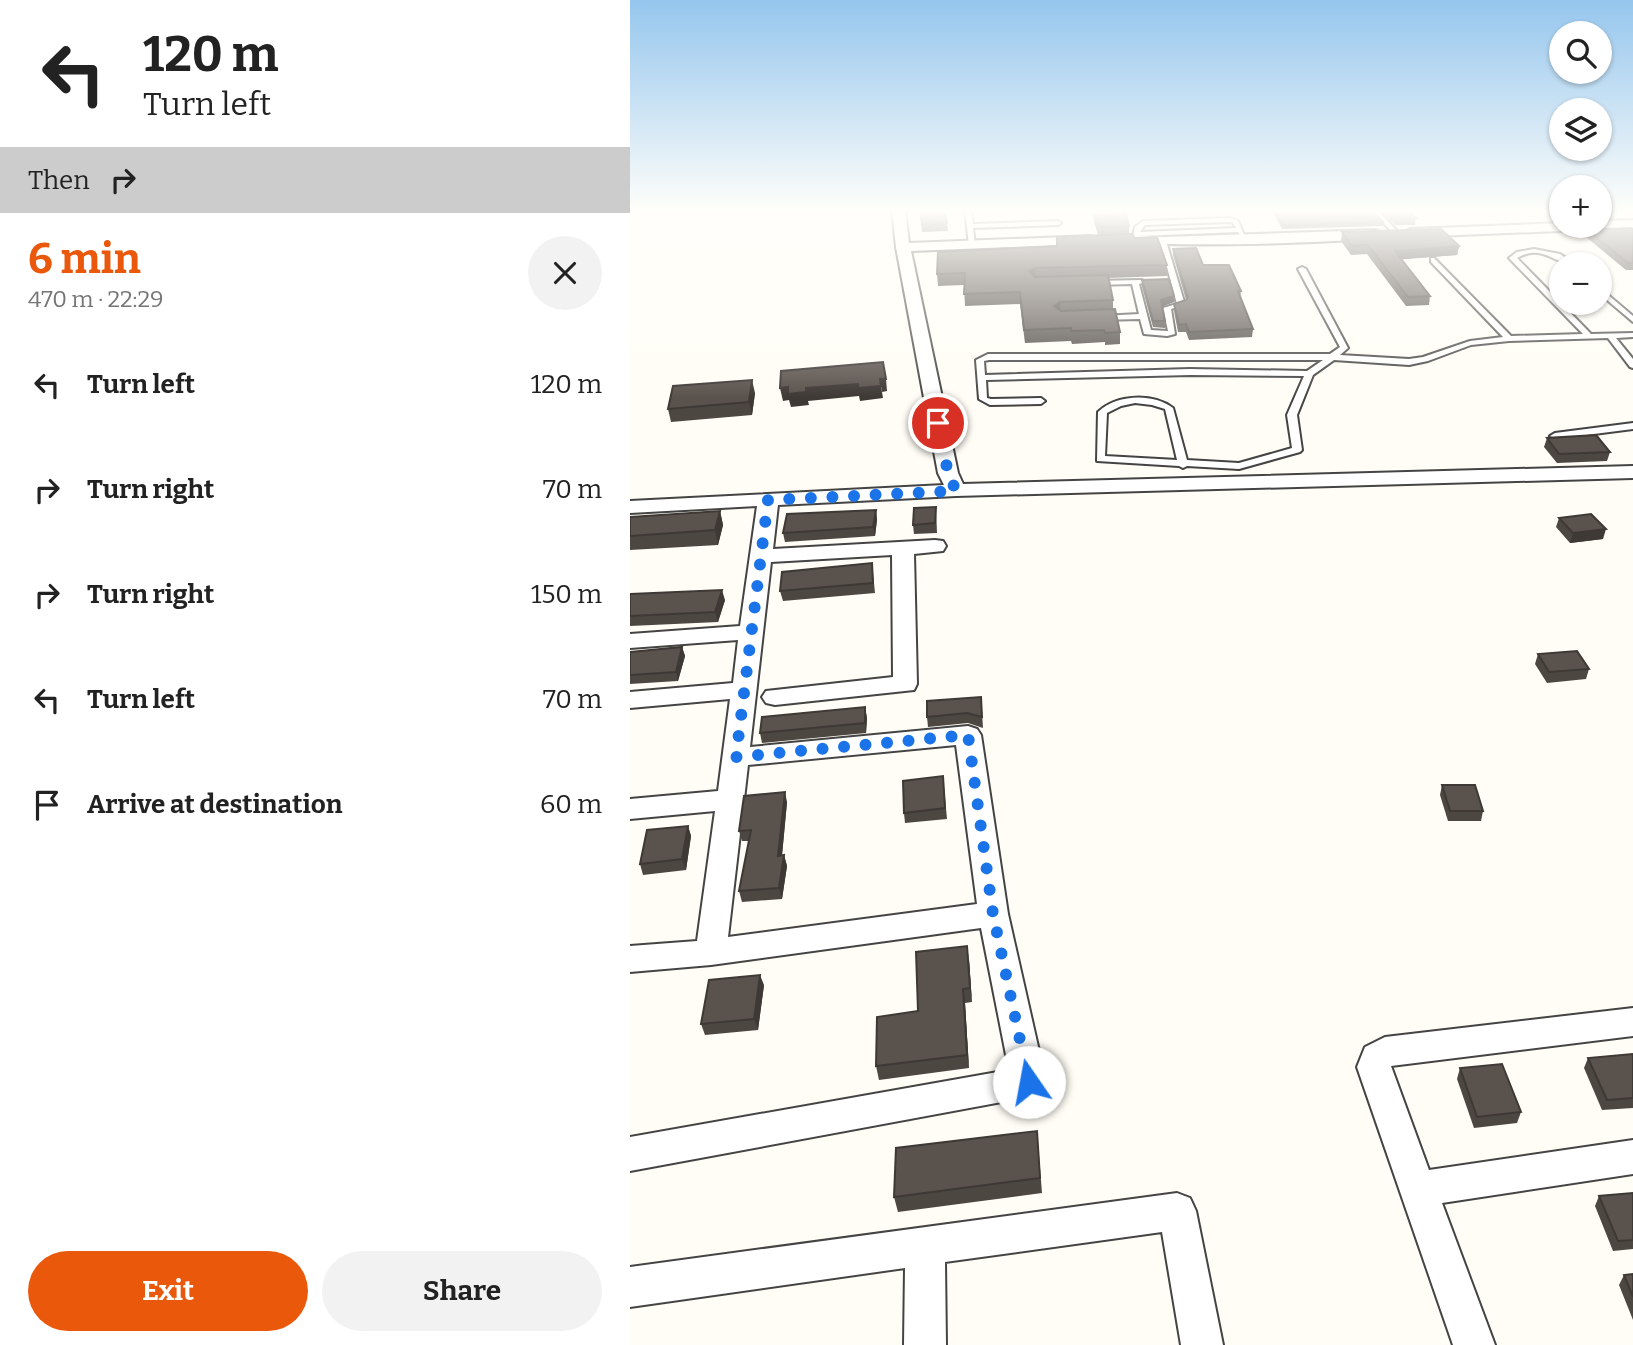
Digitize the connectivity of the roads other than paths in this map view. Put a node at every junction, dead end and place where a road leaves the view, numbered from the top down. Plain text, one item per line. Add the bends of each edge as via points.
1 (908, 273) edge
2 (1172, 273) edge
3 (1304, 273) edge
4 (1446, 273) edge
5 (1527, 273) edge
6 (1161, 281) edge
7 (1174, 281) junction
8 (1135, 282) junction
9 (1148, 282) edge
10 (1086, 283) edge
11 (1549, 295) edge
12 (1612, 301) edge
13 (1569, 315) edge
14 (1143, 316) junction
15 (1088, 318) edge
16 (1633, 320) edge
17 (1610, 335) junction
18 (1633, 335) edge
19 (1589, 336) junction
20 (1509, 339) junction
21 (1332, 357) junction
22 (1072, 358) junction
23 (1633, 365) edge
24 (1309, 374) junction
25 (1070, 376) junction
26 (981, 378) junction
27 (1041, 401) dead end
28 (1633, 426) edge
29 (1555, 436) edge
30 (1183, 465) junction
31 (1633, 472) edge
32 (956, 491) junction
33 (768, 500) junction
34 (630, 507) edge
35 (934, 546) dead end
36 (903, 548) junction
37 (761, 556) junction
38 (751, 632) junction
39 (630, 641) edge
40 (744, 690) junction
41 (775, 697) dead end
42 (630, 700) edge
43 (736, 757) junction
44 (730, 800) junction
45 (630, 809) edge
46 (993, 914) junction
47 (711, 952) junction
48 (630, 959) edge
49 (1633, 1021) edge
50 (630, 1154) edge
51 (1633, 1157) edge
52 (1419, 1189) junction
53 (925, 1246) junction
54 (631, 1291) edge
55 (925, 1345) edge
56 (1202, 1345) edge
57 (1474, 1345) edge

1 - 32 street via 948,473
2 - 7 lane
3 - 21 lane via 1344,348
4 - 20 lane
5 - 11 lane
6 - 7 lane
7 - 14 lane via 1181,305 1167,308 1171,332 1151,335
8 - 9 lane
8 - 10 lane
8 - 14 lane
12 - 16 lane
13 - 19 lane
14 - 15 lane
17 - 18 lane
17 - 19 lane
17 - 23 lane
19 - 20 lane
20 - 21 lane via 1470,343 1409,362
21 - 22 lane
21 - 24 lane
22 - 25 lane
22 - 26 lane via 988,357 980,360
24 - 25 lane
24 - 30 lane via 1292,415 1297,450 1239,466
25 - 26 lane
26 - 27 lane via 983,399 990,402
28 - 29 lane
30 - 30 lane via 1100,459 1103,412 1121,402 1147,401 1170,408
31 - 32 street
32 - 33 street
33 - 34 street
33 - 37 street
35 - 36 street
36 - 37 street
36 - 41 street via 905,684
37 - 38 street
38 - 39 street
38 - 40 street
40 - 42 street
40 - 43 street
43 - 44 street
43 - 46 street via 968,735
44 - 45 street
44 - 47 street
46 - 47 street
46 - 50 street via 1029,1082
47 - 48 street
49 - 52 street via 1385,1052 1377,1057 1374,1067
51 - 52 street
52 - 57 street
53 - 54 street
53 - 55 street
53 - 56 street via 1177,1211

